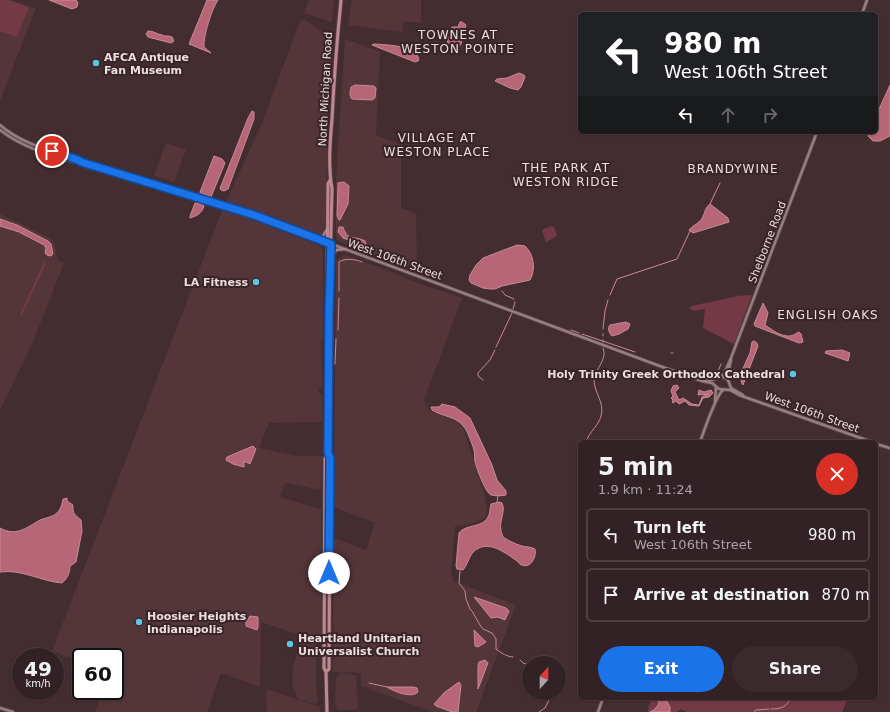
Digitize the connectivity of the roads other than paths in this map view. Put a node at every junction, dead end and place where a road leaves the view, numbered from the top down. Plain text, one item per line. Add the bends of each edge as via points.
1 (341, 0) edge
2 (867, 0) edge
3 (863, 12) edge
4 (0, 125) edge
5 (0, 130) edge
6 (816, 134) edge
7 (81, 162) junction
8 (330, 178) junction
9 (328, 226) junction
10 (312, 237) junction
11 (329, 243) junction
12 (346, 249) junction
13 (331, 259) junction
14 (329, 309) junction
15 (731, 358) junction
16 (721, 376) junction
17 (700, 379) junction
18 (717, 379) junction
19 (728, 380) junction
20 (729, 384) junction
21 (716, 386) junction
22 (724, 390) junction
23 (746, 397) junction
24 (715, 402) junction
25 (701, 440) edge
26 (866, 440) edge
27 (878, 445) edge
28 (890, 448) edge
29 (602, 700) edge
30 (0, 708) edge
31 (13, 712) edge
32 (326, 712) edge
33 (598, 712) edge

1 - 8 main road, North Michigan Road via 333,91
2 - 3 street
4 - 7 street, West 106th Street via 28,143
5 - 7 street, West 106th Street via 32,149
6 - 15 street, Shelborne Road
7 - 10 street, West 106th Street via 246,213
8 - 9 main road, North Michigan Road
8 - 11 main road, North Michigan Road via 332,188
9 - 10 main road via 323,236
9 - 11 main road, North Michigan Road
10 - 11 street, West 106th Street
11 - 12 street, West 106th Street
11 - 13 main road, North Michigan Road
11 - 14 main road, North Michigan Road
12 - 13 main road via 336,250
12 - 17 street, West 106th Street
13 - 14 main road, North Michigan Road
14 - 32 main road, North Michigan Road via 328,453 325,458
15 - 16 street, Shelborne Road
15 - 19 street, Shelborne Road
16 - 18 street
16 - 19 street
17 - 18 street, West 106th Street
17 - 21 street, West 106th Street
18 - 21 street
19 - 20 street
20 - 22 street
20 - 23 street, West 106th Street
21 - 22 street
21 - 24 street
22 - 23 street, West 106th Street via 731,390
22 - 24 street
23 - 26 street, West 106th Street
24 - 25 street
27 - 28 street
29 - 33 street
30 - 31 street

